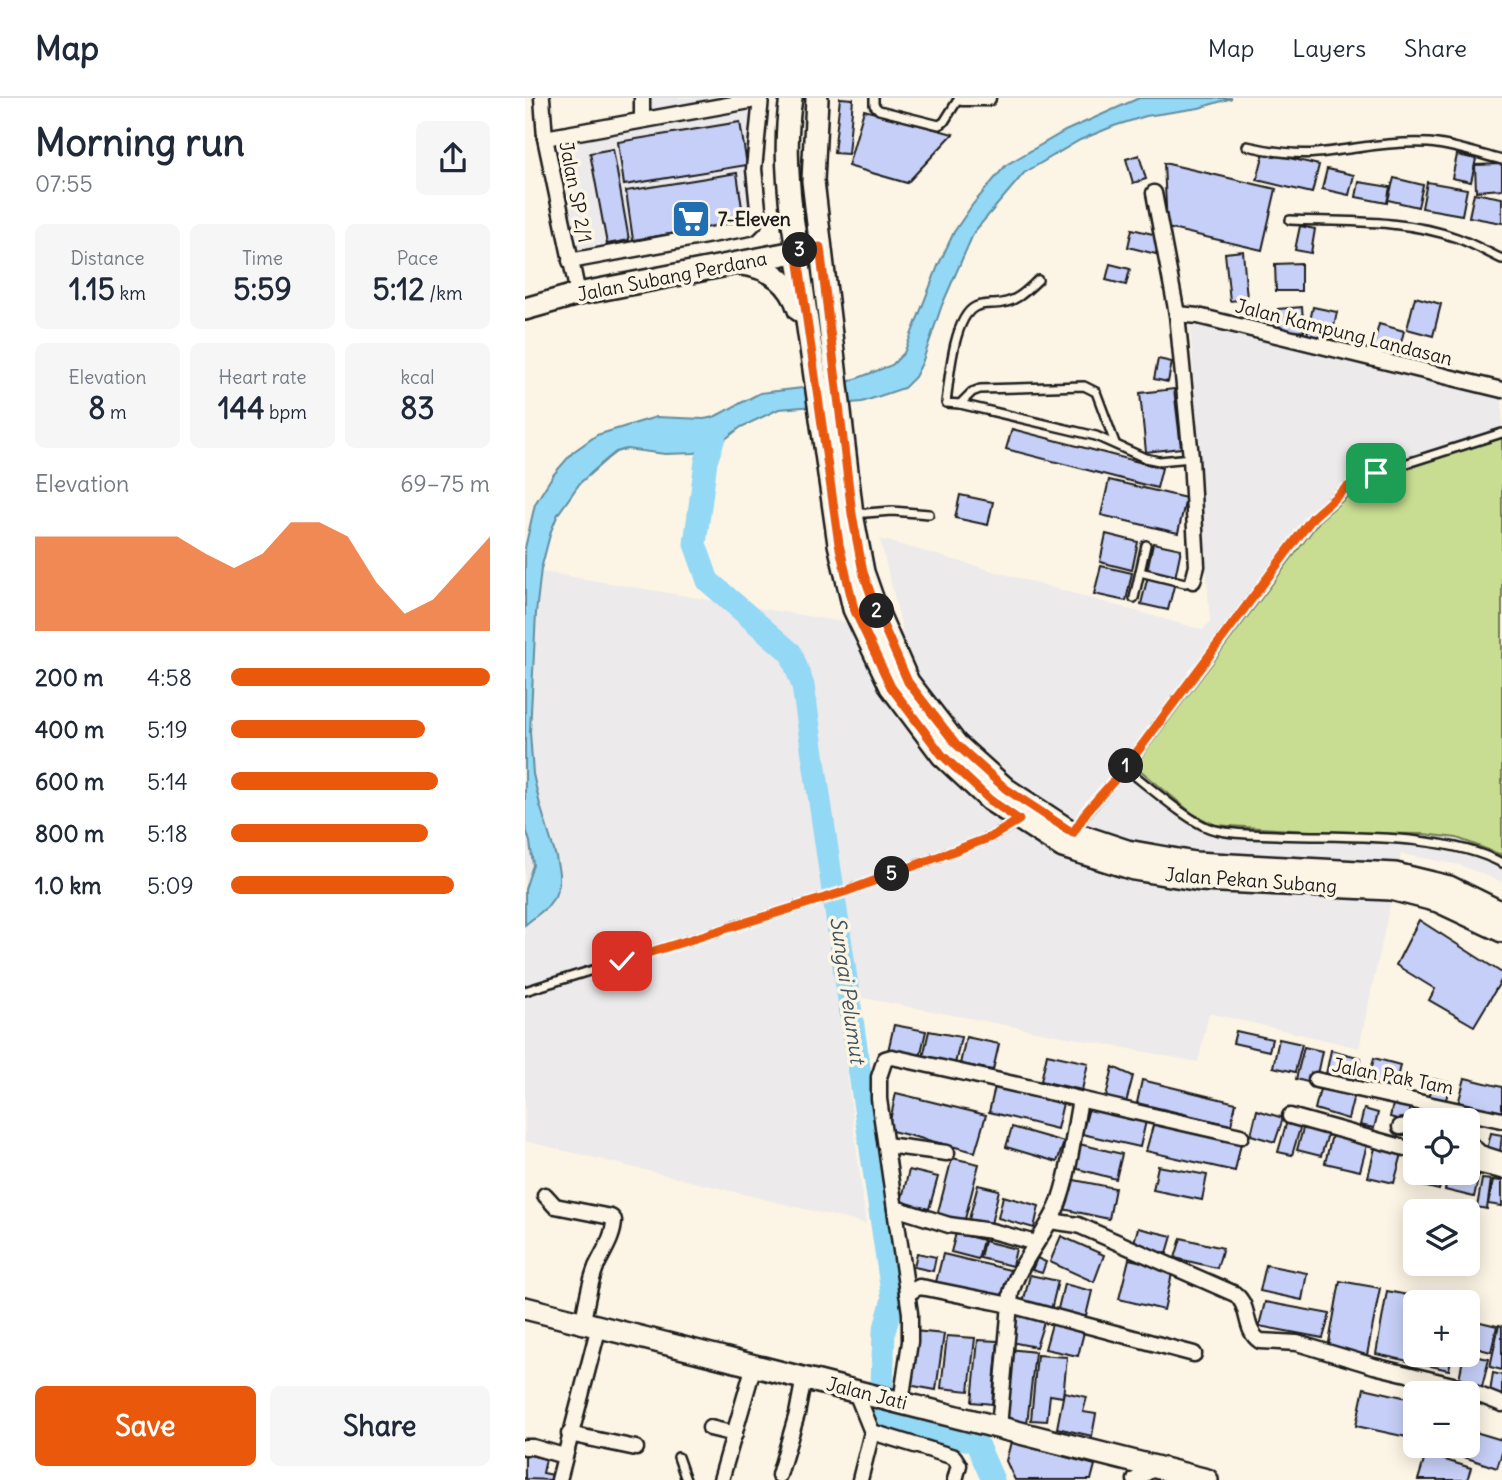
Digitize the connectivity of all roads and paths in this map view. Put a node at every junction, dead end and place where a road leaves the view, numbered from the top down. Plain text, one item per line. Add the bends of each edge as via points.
1 (542, 98) edge
2 (642, 98) edge
3 (761, 98) edge
4 (791, 98) edge
5 (874, 98) edge
6 (960, 98) edge
7 (988, 98) edge
8 (818, 100) edge
9 (642, 120) junction
10 (545, 138) junction
11 (1247, 146) dead end
12 (1502, 160) edge
13 (1154, 193) dead end
14 (791, 209) junction
15 (1290, 219) dead end
16 (820, 247) junction
17 (797, 250) junction
18 (1502, 259) edge
19 (570, 261) junction
20 (737, 263) junction
21 (1038, 280) dead end
22 (577, 294) junction
23 (525, 309) edge
24 (1177, 314) junction
25 (812, 357) junction
26 (1502, 390) edge
27 (960, 404) junction
28 (832, 429) junction
29 (1502, 433) edge
30 (1115, 443) junction
31 (1191, 457) junction
32 (852, 514) junction
33 (929, 514) dead end
34 (1146, 545) dead end
35 (1140, 572) junction
36 (1193, 581) joint
37 (1134, 597) dead end
38 (1125, 768) junction
39 (1019, 820) junction
40 (1073, 833) junction
41 (1502, 863) edge
42 (1502, 913) edge
43 (1502, 931) edge
44 (525, 991) edge
45 (1316, 1080) dead end
46 (1080, 1100) junction
47 (1290, 1116) dead end
48 (1502, 1119) edge
49 (1400, 1127) dead end
50 (1403, 1127) edge
51 (1241, 1136) dead end
52 (886, 1145) junction
53 (1403, 1148) edge
54 (947, 1153) dead end
55 (1480, 1153) edge
56 (1502, 1160) edge
57 (1480, 1166) edge
58 (1502, 1171) edge
59 (545, 1195) dead end
60 (895, 1208) junction
61 (1050, 1221) junction
62 (1036, 1243) junction
63 (908, 1294) junction
64 (1010, 1305) junction
65 (525, 1308) edge
66 (591, 1324) junction
67 (1194, 1354) dead end
68 (754, 1365) junction
69 (804, 1377) junction
70 (865, 1392) junction
71 (899, 1401) junction
72 (1502, 1405) edge
73 (999, 1427) junction
74 (710, 1428) dead end
75 (872, 1432) junction
76 (569, 1434) junction
77 (736, 1434) junction
78 (525, 1447) edge
79 (636, 1448) dead end
80 (565, 1456) junction
81 (678, 1457) dead end
82 (1156, 1467) junction
83 (779, 1475) dead end
84 (1200, 1479) edge
85 (559, 1480) edge
86 (686, 1480) edge
87 (720, 1480) edge
88 (860, 1480) edge
89 (955, 1480) edge
90 (1135, 1480) edge

1 - 10 street, Jalan SP 2/1
2 - 9 street
3 - 9 street
3 - 19 street via 754,169 758,209 749,228
4 - 14 main road via 786,164
5 - 6 lane via 879,110 939,125
6 - 7 street
8 - 16 main road, Jalan Pekan Subang via 813,181
9 - 10 street
10 - 19 street, Jalan SP 2/1
11 - 12 lane via 1315,153 1430,143
13 - 24 street
14 - 17 main road
14 - 20 main road via 773,247
15 - 18 lane via 1428,230
16 - 17 main road, Jalan Subang Perdana
16 - 28 main road, Jalan Pekan Subang via 834,359
17 - 20 main road, Jalan Subang Perdana
17 - 25 main road
19 - 22 street, Jalan SP 2/1
20 - 22 main road, Jalan Subang Perdana
20 - 25 main road via 755,265 785,283 796,297
21 - 27 lane via 1019,297 976,307 963,320 946,403
22 - 23 main road, Jalan Subang Perdana
24 - 26 street, Jalan Kampung Landasan
24 - 31 street
25 - 28 main road, Jalan Pekan Subang
27 - 30 lane
27 - 30 lane via 980,389 1084,386 1095,392
28 - 32 main road, Jalan Pekan Subang
28 - 39 main road, Jalan Pekan Subang via 839,544 854,609 891,687 942,755
29 - 38 lane via 1376,473 1347,487 1313,517
30 - 31 lane via 1159,461
31 - 36 street via 1197,566
32 - 33 lane
32 - 40 main road, Jalan Pekan Subang via 863,572 908,682 956,744 1006,789
34 - 35 lane
35 - 36 lane
35 - 37 lane
38 - 40 lane
38 - 41 lane via 1210,829 1424,841
39 - 43 main road, Jalan Pekan Subang via 1063,847 1134,869 1200,880 1391,889 1438,901
39 - 44 lane via 991,837 847,891
40 - 42 main road, Jalan Pekan Subang via 1128,851 1195,863 1395,874 1448,887
45 - 48 street, Jalan Pak Tam
46 - 51 street
46 - 52 street via 888,1058 879,1077
46 - 61 street via 1062,1193
47 - 53 street
49 - 50 street
52 - 54 street
52 - 60 street
55 - 56 street
57 - 58 street
59 - 66 street via 555,1206 614,1220 588,1294
60 - 62 street
60 - 63 street
61 - 62 street
61 - 72 street via 1078,1225 1235,1294 1243,1303 1250,1332 1260,1341 1297,1343 1457,1386
62 - 64 street via 1015,1279
63 - 64 street via 919,1287
63 - 71 street via 911,1342
64 - 67 street
64 - 73 street
65 - 66 main road, Jalan Jati
66 - 68 main road, Jalan Jati
66 - 76 street
68 - 69 main road, Jalan Jati
68 - 77 street
69 - 70 main road, Jalan Jati
69 - 83 street
70 - 71 main road, Jalan Jati
70 - 75 street
71 - 73 main road, Jalan Jati
73 - 82 main road, Jalan Jati
74 - 77 street
75 - 88 street
75 - 89 street via 954,1457 958,1465
76 - 79 street
76 - 80 street
77 - 87 street
78 - 80 street
80 - 85 street
81 - 86 lane
82 - 84 main road, Jalan Jati
82 - 90 street

